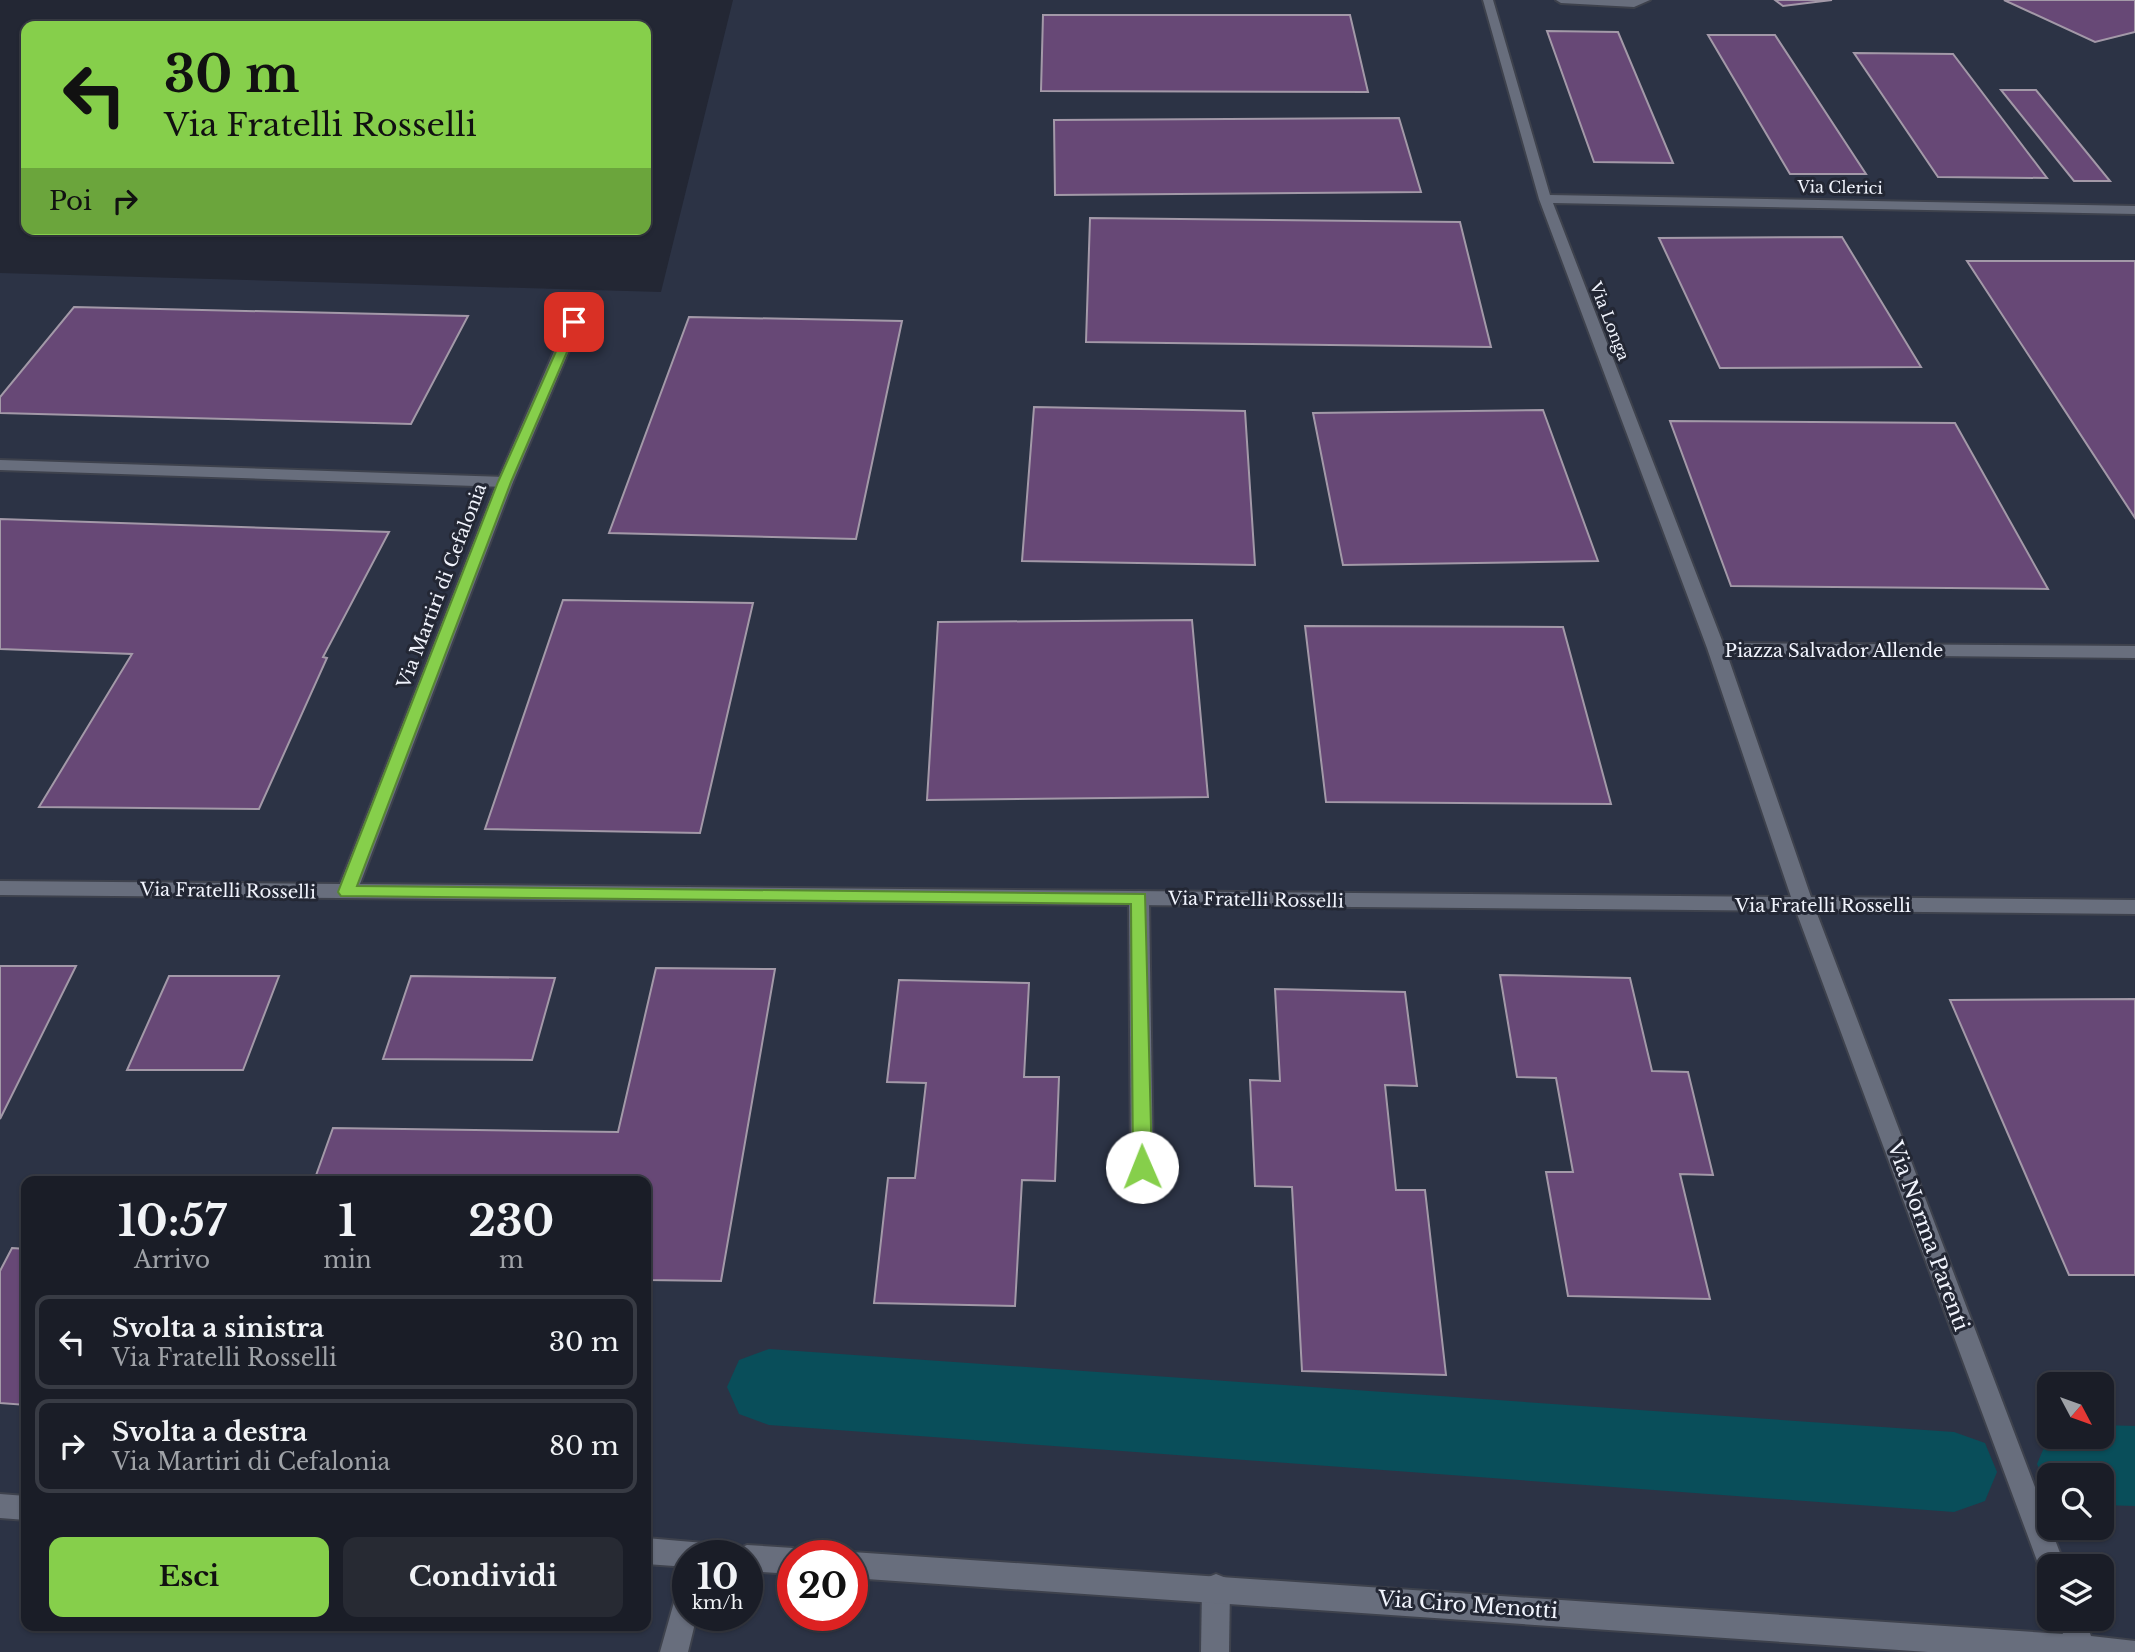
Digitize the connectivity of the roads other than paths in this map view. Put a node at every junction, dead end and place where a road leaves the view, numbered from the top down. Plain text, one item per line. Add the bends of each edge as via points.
1 (1488, 0) edge
2 (1561, 0) edge
3 (1645, 0) edge
4 (1545, 199) junction
5 (2135, 210) edge
6 (584, 299) dead end
7 (0, 465) edge
8 (505, 482) junction
9 (1716, 649) junction
10 (2135, 652) edge
11 (0, 888) edge
12 (347, 892) junction
13 (1139, 898) junction
14 (1804, 906) junction
15 (2135, 906) edge
16 (1142, 1167) dead end
17 (0, 1506) edge
18 (21, 1508) edge
19 (651, 1552) edge
20 (672, 1554) edge
21 (2047, 1554) edge
22 (868, 1566) edge
23 (1216, 1587) junction
24 (679, 1631) edge
25 (2076, 1631) edge
26 (2083, 1651) edge
27 (674, 1652) edge
28 (1214, 1652) edge
29 (2129, 1652) edge

1 - 4 street, Via Longa
2 - 3 street via 1634,4
4 - 5 street, Via Clerici
4 - 9 street, Via Longa
6 - 8 street, Via Martiri di Cefalonia
7 - 8 street
8 - 12 street, Via Martiri di Cefalonia
9 - 10 street, Piazza Salvador Allende
9 - 14 street, Piazza Salvador Allende
11 - 12 street, Via Fratelli Rosselli
12 - 13 street, Via Fratelli Rosselli
13 - 14 street, Via Fratelli Rosselli
13 - 16 street
14 - 15 street, Via Fratelli Rosselli
14 - 21 street, Via Norma Parenti
17 - 18 street
19 - 20 street
22 - 23 street, Via Ciro Menotti
23 - 26 street, Via Ciro Menotti
23 - 28 street
24 - 27 street
25 - 26 street
26 - 29 street, Via Ciro Menotti

